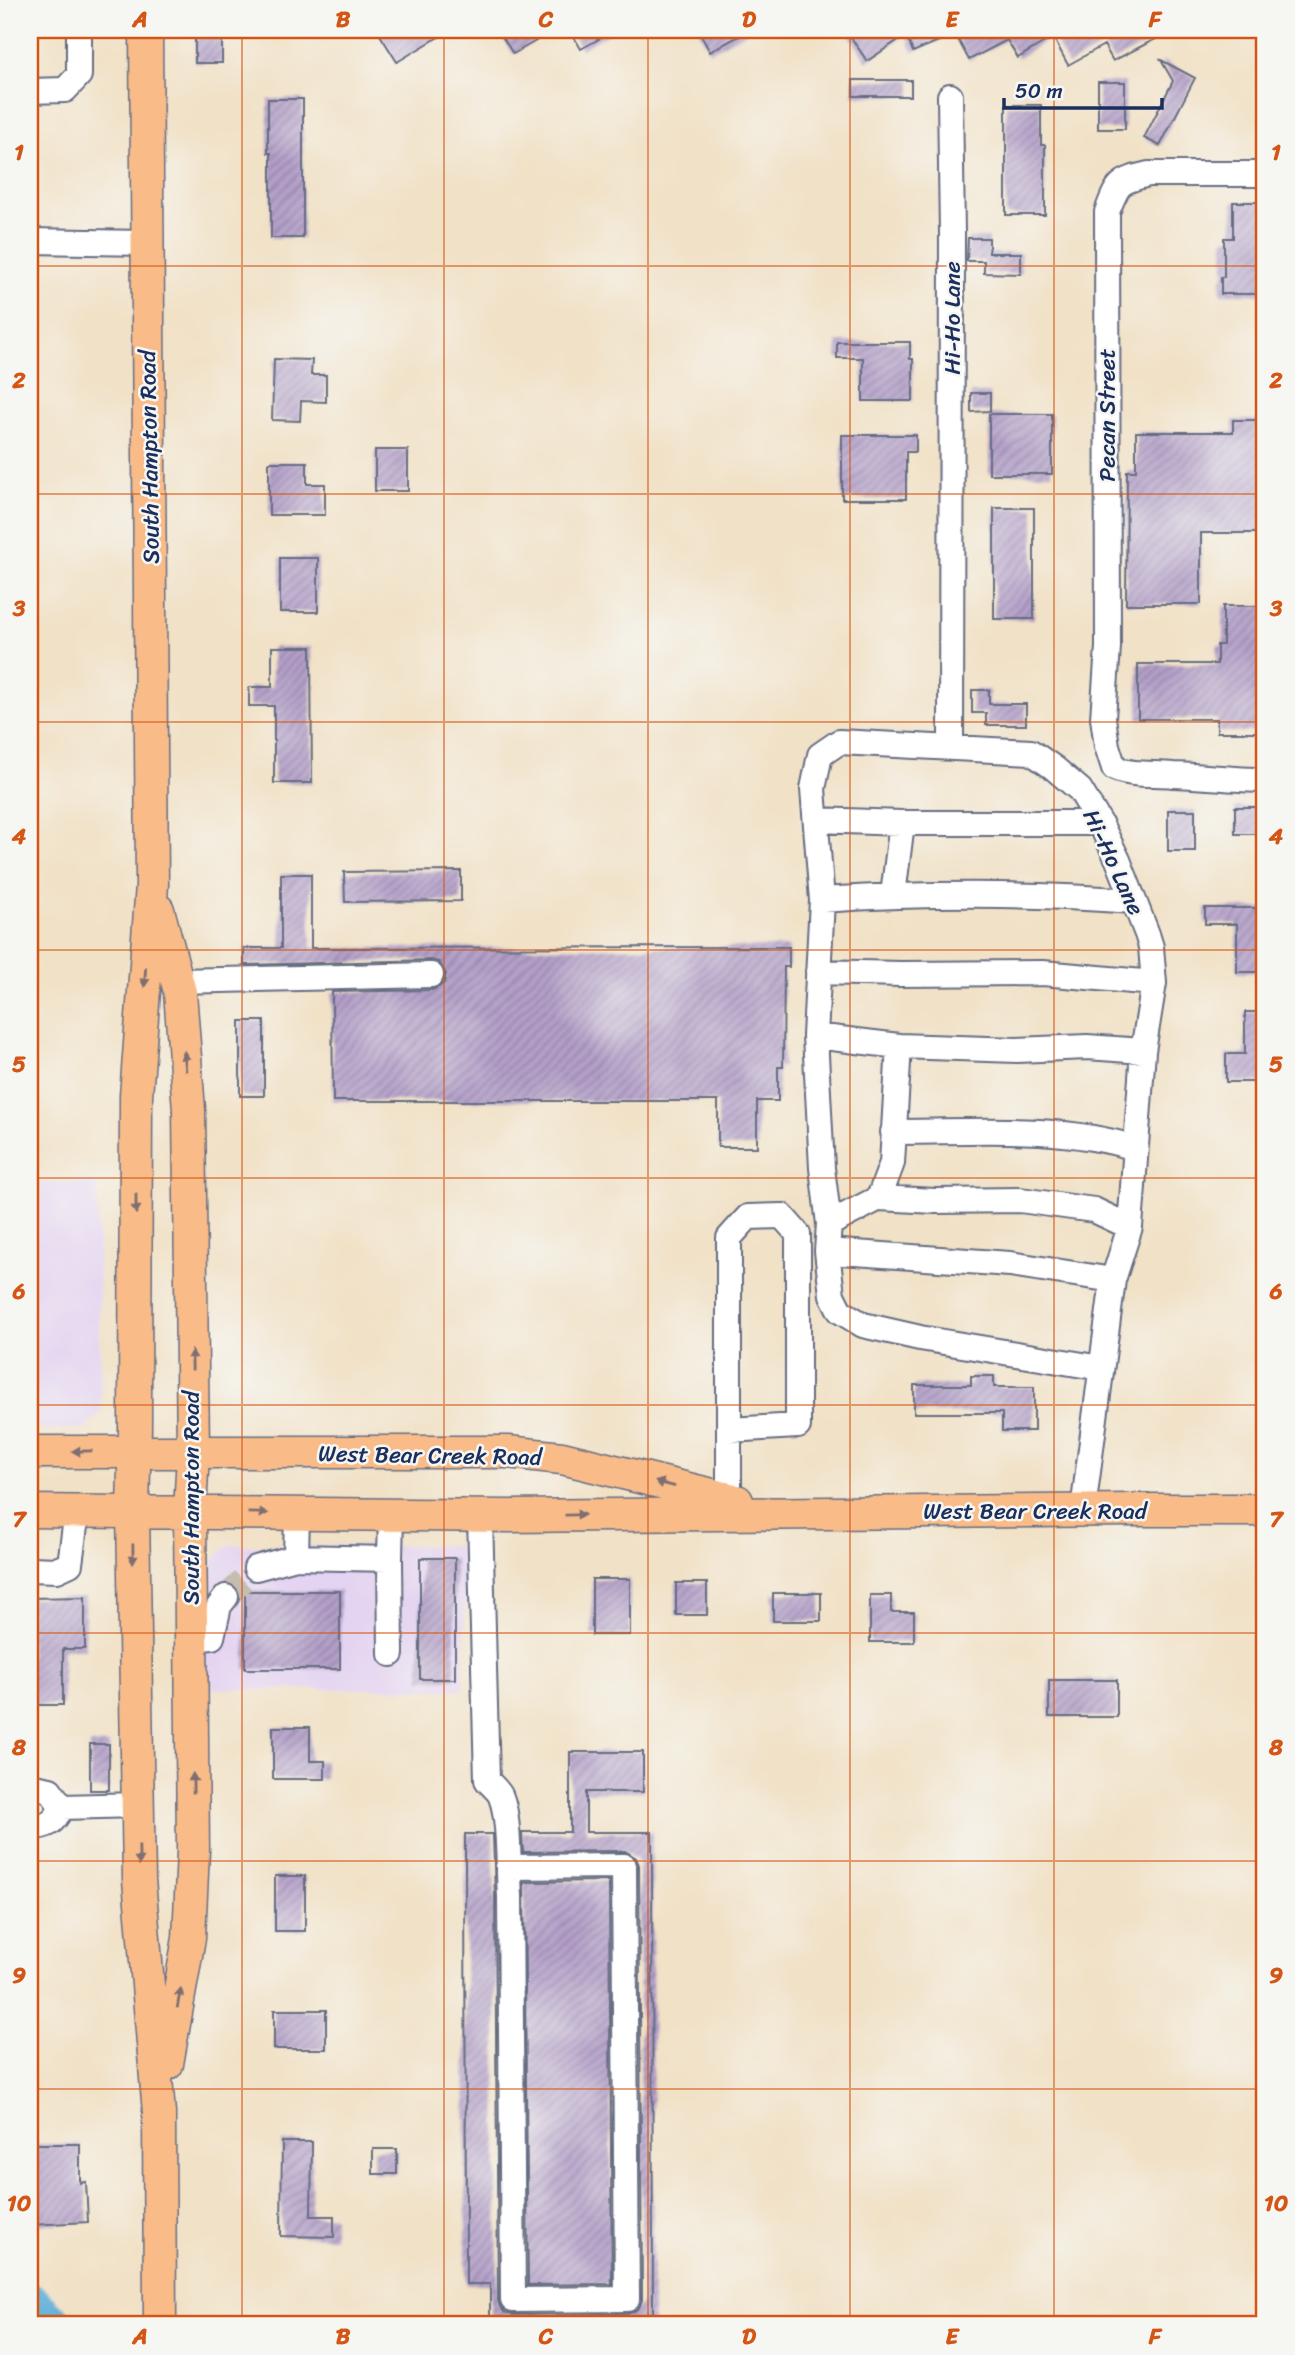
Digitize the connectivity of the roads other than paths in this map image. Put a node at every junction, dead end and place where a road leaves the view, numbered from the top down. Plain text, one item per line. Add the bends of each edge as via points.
1 (79, 30) edge
2 (146, 30) edge
3 (30, 91) edge
4 (950, 96) dead end
5 (1265, 174) edge
6 (30, 241) edge
7 (146, 243) junction
8 (951, 747) junction
9 (1265, 780) edge
10 (816, 820) junction
11 (902, 823) junction
12 (1100, 823) junction
13 (152, 885) junction
14 (893, 895) junction
15 (822, 900) junction
16 (1134, 901) junction
17 (818, 972) junction
18 (431, 975) dead end
19 (177, 981) junction
20 (1154, 983) junction
21 (815, 1036) junction
22 (899, 1046) junction
23 (1143, 1051) junction
24 (893, 1132) junction
25 (1135, 1148) junction
26 (879, 1198) junction
27 (829, 1224) junction
28 (1130, 1227) junction
29 (827, 1251) junction
30 (1113, 1280) junction
31 (1101, 1368) junction
32 (729, 1430) junction
33 (135, 1450) junction
34 (30, 1452) edge
35 (192, 1452) junction
36 (729, 1500) junction
37 (1083, 1510) junction
38 (1265, 1510) edge
39 (30, 1511) edge
40 (77, 1511) junction
41 (132, 1511) junction
42 (190, 1512) junction
43 (804, 1512) junction
44 (297, 1513) junction
45 (391, 1514) junction
46 (480, 1516) junction
47 (296, 1557) junction
48 (390, 1559) junction
49 (256, 1568) tunnel mouth
50 (30, 1569) edge
51 (226, 1597) tunnel mouth
52 (191, 1639) junction
53 (391, 1654) dead end
54 (30, 1786) edge
55 (138, 1805) junction
56 (62, 1807) junction
57 (30, 1827) edge
58 (508, 1867) junction
59 (159, 2113) junction
60 (160, 2325) edge

1 - 3 street via 79,75 65,90
2 - 7 main road, South Hampton Road
4 - 8 street, Hi-Ho Lane
5 - 9 street, Pecan Street via 1149,173 1117,186 1107,212 1108,647 1103,718 1114,768 1127,773
6 - 7 street
7 - 13 main road, South Hampton Road
8 - 10 street via 839,742 820,755 813,789
8 - 12 street, Hi-Ho Lane via 1031,752 1080,790
10 - 11 street
10 - 15 street
11 - 12 street
11 - 14 street
12 - 16 street, Hi-Ho Lane
13 - 19 main road, South Hampton Road
13 -> 33 main road, South Hampton Road via 136,1096
14 - 15 street
14 - 16 street via 1059,895
15 - 17 street
16 - 20 street, Hi-Ho Lane via 1151,947
17 - 20 street via 1043,973
17 - 21 street
18 - 19 street
35 -> 19 main road, South Hampton Road via 189,1110
20 - 23 street, Hi-Ho Lane
21 - 22 street
21 - 27 street
22 - 23 street
22 - 24 street
23 - 25 street, Hi-Ho Lane
24 - 25 street via 1041,1132 1103,1138
24 - 26 street via 892,1163
25 - 28 street, Hi-Ho Lane
26 - 27 street
26 - 28 street via 1020,1200 1094,1210
27 - 29 street
28 - 30 street, Hi-Ho Lane
29 - 30 street via 1010,1264
29 - 31 street via 832,1295 841,1311 863,1325
30 - 31 street, Hi-Ho Lane
31 - 37 street, Hi-Ho Lane
32 - 32 street via 729,1238 748,1217 782,1216 798,1234 798,1426
32 - 36 street
33 -> 34 main road, West Bear Creek Road
33 - 35 main road, West Bear Creek Road
33 - 41 main road, South Hampton Road
36 -> 35 main road, West Bear Creek Road via 562,1458 508,1452
35 - 42 main road, South Hampton Road
36 - 43 main road, West Bear Creek Road
37 - 38 main road, West Bear Creek Road
37 - 43 main road, West Bear Creek Road
39 - 40 main road, West Bear Creek Road
40 - 41 main road, West Bear Creek Road
40 - 50 street via 70,1564 57,1570
41 - 42 main road, West Bear Creek Road
41 -> 55 main road, South Hampton Road
42 -> 44 main road, West Bear Creek Road
42 - 52 main road, South Hampton Road
46 -> 43 main road, West Bear Creek Road
44 - 45 main road, West Bear Creek Road
44 - 47 street
45 - 46 main road, West Bear Creek Road
45 - 48 street
46 - 58 street via 487,1780 501,1795
47 - 48 street
47 - 49 street
48 - 53 street
51 - 52 street via 219,1606 212,1637
59 -> 52 main road, South Hampton Road via 189,1938
54 - 56 street via 50,1790
55 - 56 street
55 -> 59 main road, South Hampton Road via 139,1880
56 - 57 street via 55,1821 45,1827
58 - 58 street via 513,2300 627,2299 624,1866
59 - 60 main road, South Hampton Road

